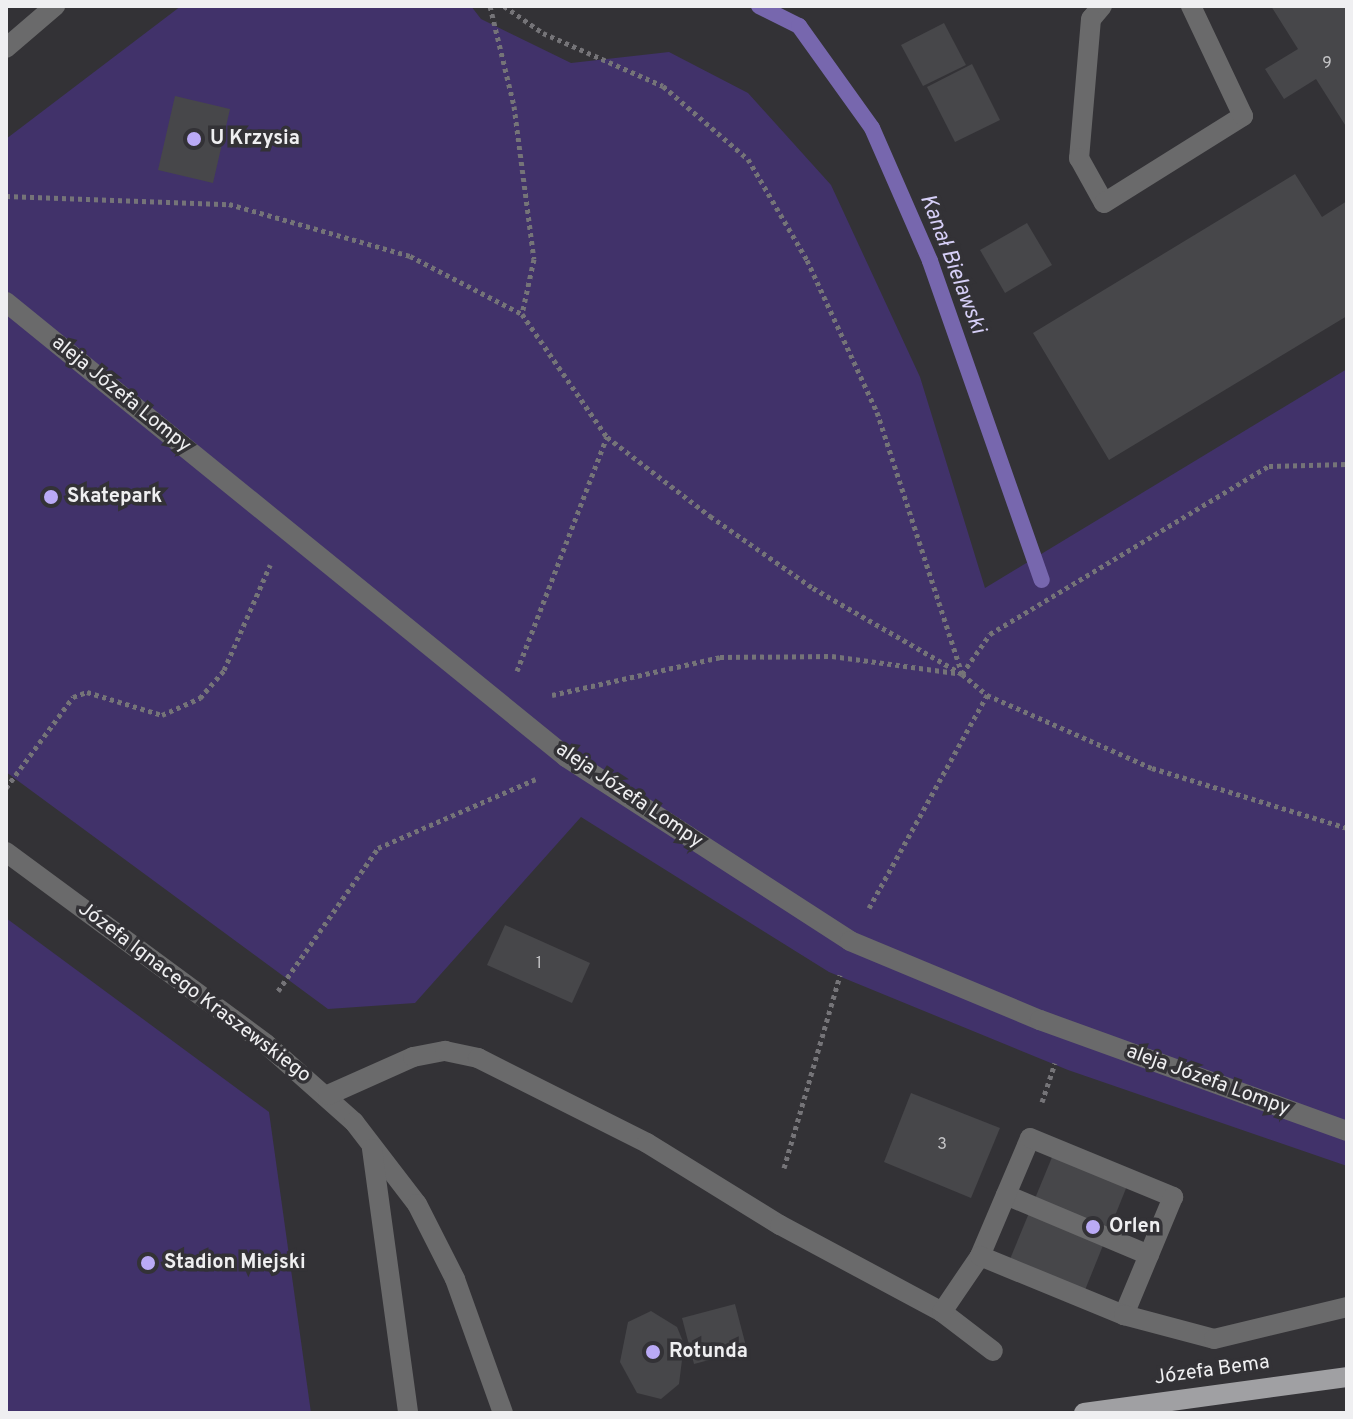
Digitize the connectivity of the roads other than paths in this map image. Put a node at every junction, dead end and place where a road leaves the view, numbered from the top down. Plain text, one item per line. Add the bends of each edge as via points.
1 (55, 6) edge
2 (1102, 6) edge
3 (1191, 6) edge
4 (6, 48) edge
5 (6, 302) edge
6 (6, 852) edge
7 (328, 1095) junction
8 (1347, 1131) edge
9 (372, 1145) junction
10 (1006, 1195) junction
11 (1149, 1255) junction
12 (980, 1256) junction
13 (1347, 1307) edge
14 (942, 1312) junction
15 (1124, 1315) junction
16 (993, 1351) dead end
17 (1347, 1377) edge
18 (408, 1413) edge
19 (503, 1413) edge
20 (1084, 1413) edge

1 - 4 street
2 - 3 street via 1091,19 1079,158 1104,203 1243,116
5 - 8 street, aleja Józefa Lompy via 566,757 850,941 1066,1030
6 - 7 street, Józefa Ignacego Kraszewskiego
7 - 9 street, Józefa Ignacego Kraszewskiego
7 - 14 street via 413,1057 445,1051 478,1058 634,1136 780,1225
9 - 18 street
9 - 19 street, Józefa Ignacego Kraszewskiego via 417,1204 455,1279
10 - 11 street
10 - 11 street via 1030,1138 1173,1197
10 - 12 street
11 - 15 street
12 - 14 street
12 - 15 street
13 - 15 street via 1214,1339
14 - 16 street
17 - 20 main road, Józefa Bema

